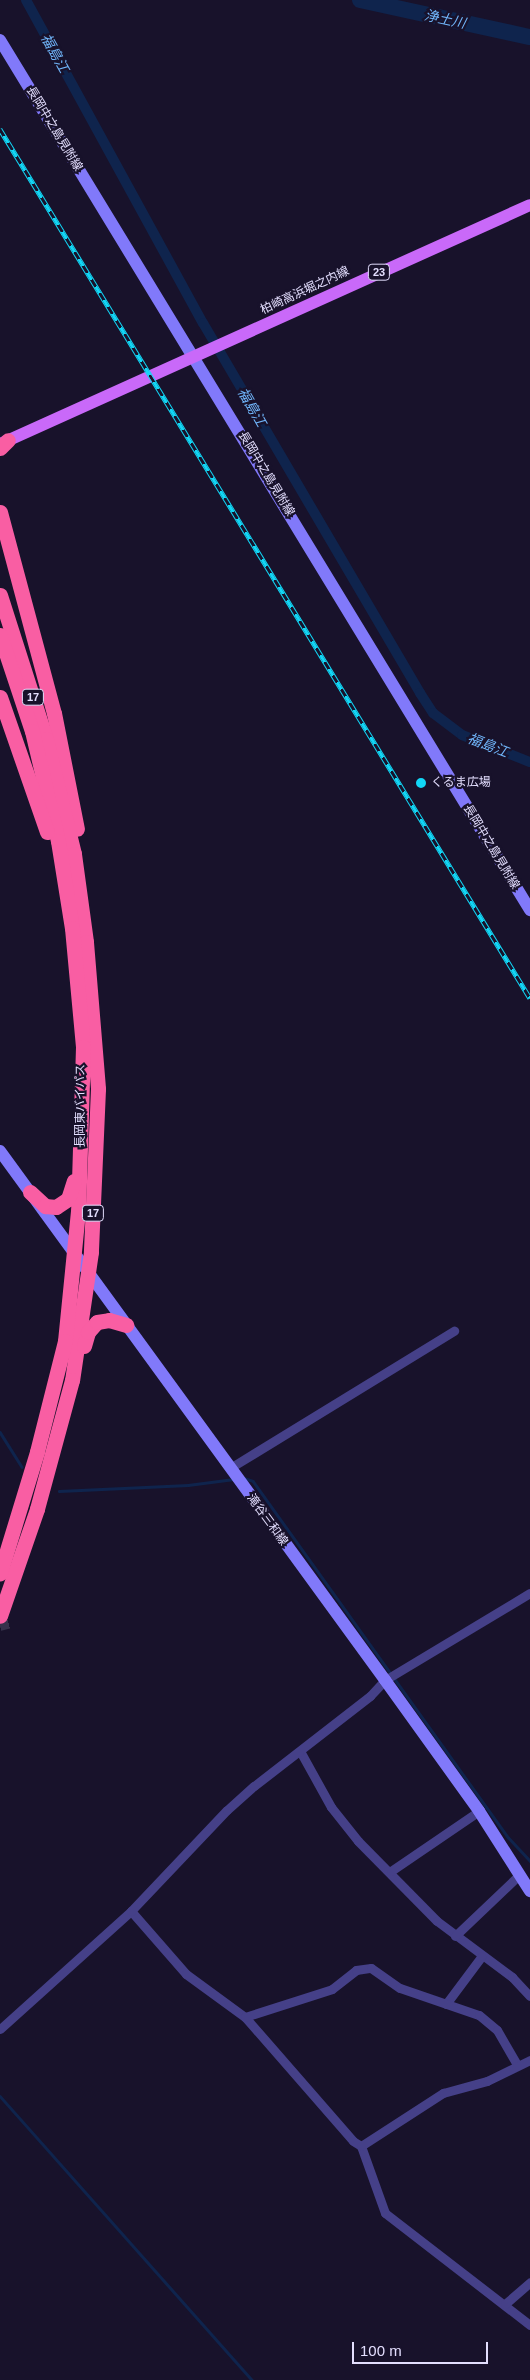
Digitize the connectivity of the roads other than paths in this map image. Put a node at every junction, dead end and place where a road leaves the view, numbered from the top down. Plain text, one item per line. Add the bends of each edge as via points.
1 (0, 40) edge
2 (530, 205) edge
3 (193, 357) junction
4 (3, 444) edge
5 (0, 512) edge
6 (0, 595) edge
7 (0, 635) edge
8 (0, 697) edge
9 (56, 801) junction
10 (530, 910) edge
11 (72, 928) junction
12 (0, 1151) edge
13 (30, 1192) junction
14 (75, 1255) junction
15 (88, 1273) junction
16 (126, 1324) junction
17 (454, 1331) dead end
18 (230, 1468) junction
19 (0, 1573) edge
20 (530, 1593) edge
21 (0, 1616) edge
22 (385, 1680) junction
23 (300, 1751) junction
24 (479, 1812) junction
25 (391, 1871) junction
26 (519, 1875) junction
27 (530, 1891) edge
28 (131, 1911) junction
29 (455, 1936) junction
30 (481, 1956) junction
31 (530, 1996) edge
32 (446, 2004) junction
33 (245, 2018) junction
34 (0, 2029) edge
35 (530, 2060) edge
36 (517, 2064) junction
37 (361, 2146) junction
38 (530, 2282) edge
39 (505, 2304) junction
40 (530, 2325) edge

1 - 3 main road, 長岡中之島見附線
2 - 3 main road, 柏崎高浜堀之内線 / 23
3 - 4 main road, 23
3 - 10 main road, 長岡中之島見附線
5 - 9 highway via 54,713
6 - 9 highway, 17 via 28,678
7 - 9 highway, 17
8 - 9 highway
9 - 11 highway, 長岡東バイパス / 17
9 - 15 highway, 長岡東バイパス / 17 via 83,871 98,1089
11 - 13 highway via 77,1135 74,1186 68,1200 56,1207 45,1206
11 - 14 highway, 長岡東バイパス / 17 via 83,1047
12 - 13 main road, 滝谷三和線
13 - 14 main road, 滝谷三和線
14 - 15 main road, 滝谷三和線
14 - 19 highway, 長岡東バイパス / 17 via 65,1341 52,1398
15 - 16 main road, 滝谷三和線
15 - 21 highway, 長岡東バイパス / 17 via 72,1380 60,1427
16 - 18 main road, 滝谷三和線
16 - 21 highway via 103,1320 88,1332 60,1452 30,1546
17 - 18 street
18 - 22 main road, 滝谷三和線
20 - 22 street
22 - 23 street via 370,1696
22 - 24 main road, 滝谷三和線
23 - 25 street via 331,1806 358,1840
23 - 28 street via 227,1810
24 - 25 street
24 - 26 main road, 滝谷三和線
25 - 29 street
26 - 27 main road, 滝谷三和線
26 - 29 street
28 - 33 street via 186,1974
28 - 34 street
29 - 30 street
30 - 31 street via 512,1977
30 - 32 street
32 - 33 street via 400,1988 377,1969 364,1967 332,1989
32 - 36 street via 479,2015 489,2022
33 - 37 street via 353,2141
35 - 36 street
36 - 37 street via 487,2081 443,2093
37 - 39 street via 385,2213
38 - 39 street
39 - 40 street

